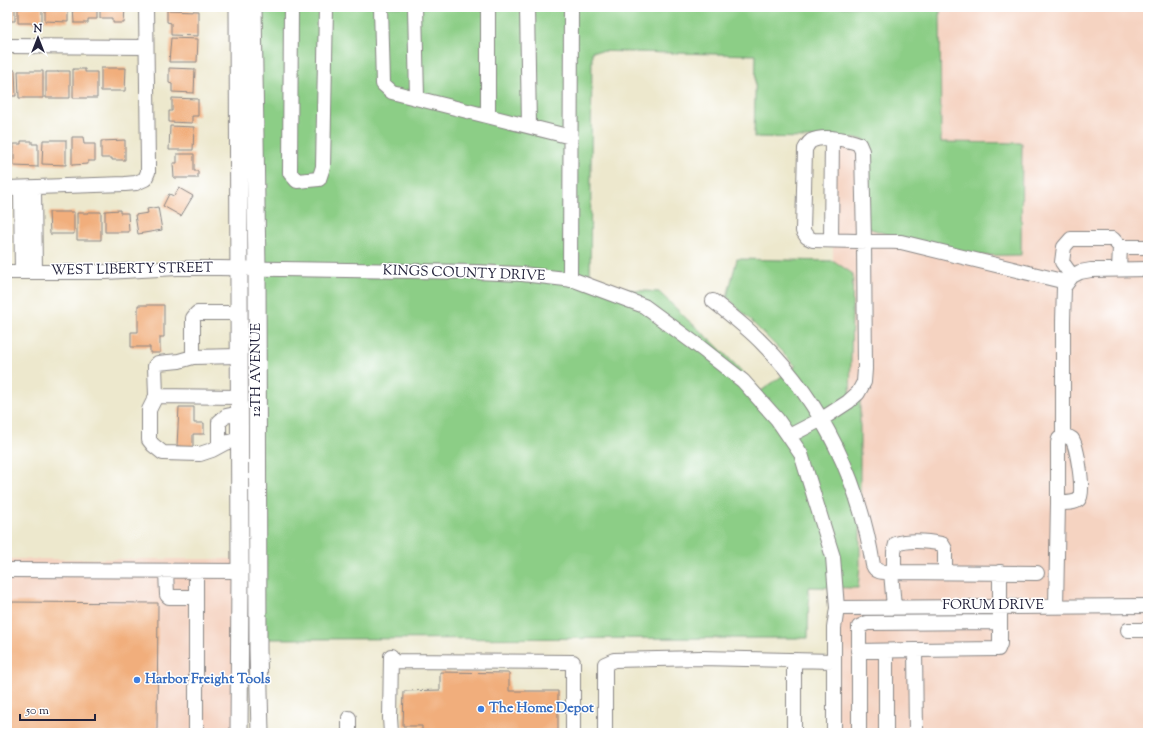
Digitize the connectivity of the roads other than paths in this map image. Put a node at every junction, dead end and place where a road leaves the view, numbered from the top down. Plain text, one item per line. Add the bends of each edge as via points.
1 (146, 7) edge
2 (238, 7) edge
3 (253, 7) edge
4 (291, 7) edge
5 (326, 7) edge
6 (381, 7) edge
7 (415, 7) edge
8 (488, 7) edge
9 (527, 7) edge
10 (571, 7) edge
11 (7, 46) edge
12 (146, 47) junction
13 (417, 98) junction
14 (488, 116) junction
15 (529, 126) junction
16 (571, 137) junction
17 (832, 138) junction
18 (7, 188) edge
19 (28, 188) junction
20 (831, 240) junction
21 (864, 241) junction
22 (1120, 247) junction
23 (1148, 247) edge
24 (239, 268) junction
25 (257, 268) junction
26 (1119, 269) junction
27 (1148, 269) edge
28 (7, 272) edge
29 (29, 272) junction
30 (1069, 279) junction
31 (570, 280) junction
32 (713, 302) dead end
33 (239, 313) junction
34 (239, 356) junction
35 (193, 357) junction
36 (156, 396) junction
37 (239, 397) junction
38 (240, 414) junction
39 (822, 420) junction
40 (788, 436) junction
41 (1064, 436) junction
42 (240, 439) junction
43 (219, 446) junction
44 (1058, 503) junction
45 (7, 570) edge
46 (166, 571) junction
47 (196, 571) junction
48 (240, 572) junction
49 (892, 572) junction
50 (945, 572) junction
51 (1000, 572) junction
52 (1037, 573) dead end
53 (196, 597) junction
54 (999, 606) junction
55 (1056, 606) junction
56 (1148, 606) edge
57 (894, 607) junction
58 (837, 608) junction
59 (999, 622) junction
60 (1128, 630) dead end
61 (1148, 630) edge
62 (258, 650) junction
63 (915, 650) junction
64 (858, 651) junction
65 (886, 651) junction
66 (794, 661) junction
67 (834, 661) junction
68 (349, 718) dead end
69 (196, 733) edge
70 (239, 733) edge
71 (260, 733) edge
72 (349, 733) edge
73 (391, 733) edge
74 (573, 733) edge
75 (605, 733) edge
76 (794, 733) edge
77 (834, 733) edge
78 (859, 733) edge
79 (886, 733) edge
80 (916, 733) edge

1 - 12 street
2 - 24 main road, 12TH AVENUE
3 - 25 main road, 12TH AVENUE
4 - 5 street via 290,173 298,181 319,180 323,167
6 - 13 street via 383,84 392,92
7 - 13 street
8 - 14 street
9 - 15 street
10 - 16 street
11 - 12 street
12 - 19 street via 148,172 145,179 125,184
13 - 14 street
14 - 15 street
15 - 16 street
16 - 31 street
17 - 20 street
17 - 20 street via 816,139 809,142 805,149 803,231 813,240
17 - 21 street via 851,140 859,144 862,151
18 - 19 street
19 - 29 street
20 - 21 street
21 - 30 street via 901,242
21 - 39 street via 864,382 858,393
22 - 23 street
22 - 26 street
22 - 30 street via 1113,239 1071,239 1064,247 1062,262
24 - 25 street, WEST LIBERTY STREET
24 - 29 street, WEST LIBERTY STREET
24 - 33 main road, 12TH AVENUE
25 - 31 street, KINGS COUNTY DRIVE via 476,272
25 - 62 main road, 12TH AVENUE
26 - 27 street
26 - 30 street via 1080,272
28 - 29 street, WEST LIBERTY STREET
30 - 41 street via 1064,287
31 - 40 street, KINGS COUNTY DRIVE via 644,306 743,381 777,419
32 - 39 street via 764,345 797,382
33 - 34 main road, 12TH AVENUE
33 - 35 street via 197,313 193,318
34 - 35 street
34 - 37 main road, 12TH AVENUE
35 - 36 street via 158,363 155,366
36 - 37 street
36 - 43 street via 149,410 149,440 163,453 200,454
37 - 38 main road, 12TH AVENUE
38 - 42 main road, 12TH AVENUE
38 - 43 street via 226,416 220,422
39 - 40 street
39 - 49 street via 849,475 862,513 875,570
40 - 58 street, KINGS COUNTY DRIVE via 801,454 833,557
41 - 44 street via 1058,443
41 - 44 street via 1068,436 1075,447 1082,487 1081,496 1076,502
42 - 43 street
42 - 48 main road, 12TH AVENUE
44 - 55 street
45 - 46 street
46 - 47 street
46 - 53 street via 169,597
47 - 48 street
47 - 53 street
48 - 62 main road via 246,580 249,593 250,642
48 - 70 main road, 12TH AVENUE
49 - 50 street
49 - 50 street via 896,544 906,541 942,544 945,549
49 - 57 street
50 - 51 street
51 - 52 street
51 - 54 street
53 - 69 street
54 - 55 street, FORUM DRIVE
54 - 57 street, FORUM DRIVE
54 - 59 street
55 - 56 street, FORUM DRIVE
57 - 58 street, FORUM DRIVE
58 - 67 street, KINGS COUNTY DRIVE
59 - 63 street via 998,649
59 - 64 street via 868,623 859,627
60 - 61 street
62 - 71 main road, 12TH AVENUE
63 - 65 street
63 - 80 street
64 - 65 street
64 - 78 street
65 - 79 street
66 - 67 street
66 - 75 street via 700,658 614,660 605,664
66 - 76 street
67 - 77 street, KINGS COUNTY DRIVE
68 - 72 street
73 - 74 street via 391,658 573,662

